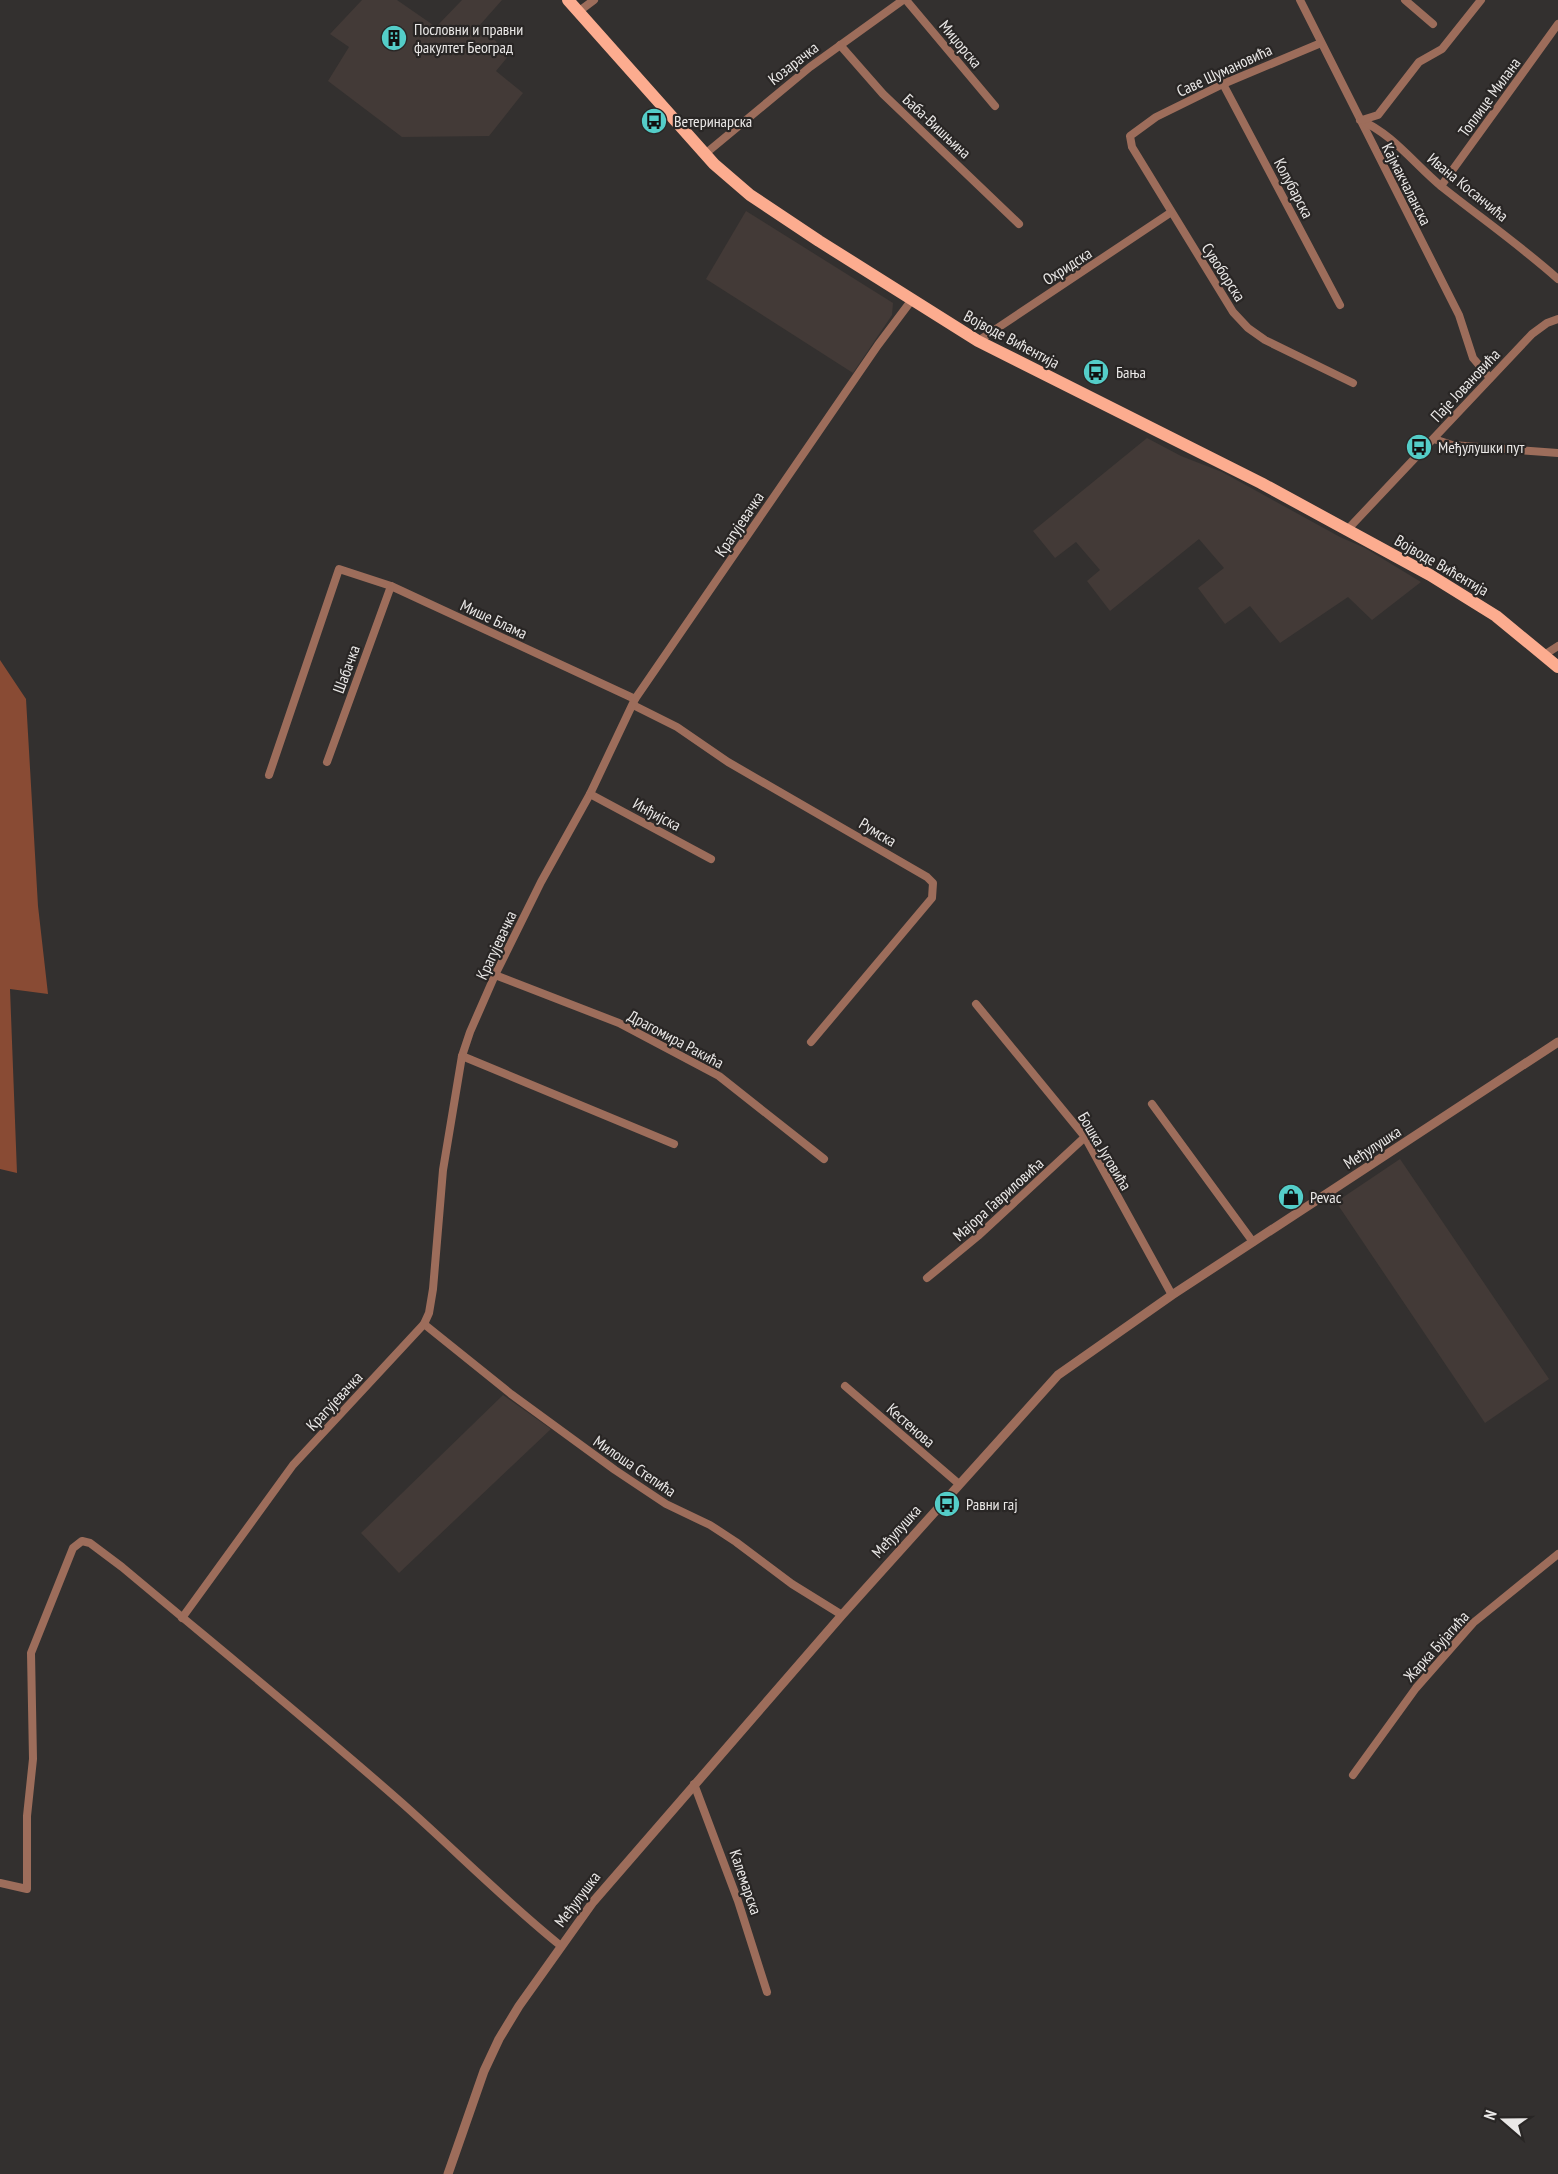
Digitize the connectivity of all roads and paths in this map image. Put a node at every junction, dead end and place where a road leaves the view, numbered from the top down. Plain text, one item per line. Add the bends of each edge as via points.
1 (568, 0) edge
2 (594, 0) edge
3 (905, 0) edge
4 (1300, 0) edge
5 (1405, 0) edge
6 (1481, 0) edge
7 (578, 12) junction
8 (1433, 24) dead end
9 (1558, 24) edge
10 (1321, 43) junction
11 (840, 45) junction
12 (1224, 84) junction
13 (995, 106) dead end
14 (1360, 120) junction
15 (1140, 127) joint
16 (705, 154) junction
17 (1441, 186) junction
18 (1170, 213) junction
19 (1020, 224) dead end
20 (1558, 279) edge
21 (911, 301) junction
22 (1340, 305) dead end
23 (1558, 319) edge
24 (978, 341) junction
25 (1490, 378) junction
26 (1353, 383) dead end
27 (1434, 439) junction
28 (1558, 453) edge
29 (1348, 529) junction
30 (391, 586) junction
31 (1558, 646) edge
32 (1544, 655) junction
33 (1558, 667) edge
34 (634, 702) junction
35 (327, 762) dead end
36 (269, 775) dead end
37 (590, 794) junction
38 (711, 859) dead end
39 (495, 975) junction
40 (976, 1004) dead end
41 (812, 1042) dead end
42 (1558, 1042) edge
43 (462, 1056) junction
44 (1152, 1104) dead end
45 (1085, 1137) junction
46 (674, 1144) dead end
47 (824, 1159) dead end
48 (1253, 1242) junction
49 (927, 1278) dead end
50 (1172, 1295) junction
51 (424, 1324) junction
52 (845, 1386) dead end
53 (959, 1484) junction
54 (1558, 1554) edge
55 (842, 1615) junction
56 (182, 1618) junction
57 (1353, 1775) dead end
58 (694, 1784) junction
59 (0, 1883) edge
60 (561, 1946) junction
61 (767, 1992) dead end
62 (448, 2174) edge

1 - 7 main road, Војводе Вићентија
2 - 7 street
3 - 11 street, Козарачка
3 - 13 street, Миџорска
4 - 10 street, Кајмакчаланска
5 - 8 street
6 - 14 street via 1442,49 1419,62 1378,115
7 - 16 main road, Војводе Вићентија
9 - 17 street, Топлице Милана
10 - 12 street, Саве Шумановића
10 - 14 street, Кајмакчаланска
11 - 16 street, Козарачка
11 - 19 street, Баба-Вишњина via 883,94
12 - 15 street, Саве Шумановића
12 - 22 street, Колубарска
14 - 17 street, Ивана Косанчића via 1377,127
14 - 25 street, Кајмакчаланска via 1459,315 1473,358
15 - 18 street, Сувоборска via 1130,136 1132,147
16 - 21 main road, Војводе Вићентија via 750,195
17 - 20 street, Ивана Косанчића
18 - 24 street, Охридска
18 - 26 street, Сувоборска via 1233,312 1248,328
21 - 24 main road, Војводе Вићентија
21 - 34 street, Крагујевачка
23 - 25 street, Паје Јовановића via 1532,334
24 - 29 main road, Војводе Вићентија
25 - 27 street, Паје Јовановића
27 - 28 street via 1452,446
27 - 29 street, Паје Јовановића
29 - 32 main road, Војводе Вићентија via 1479,605
30 - 34 street, Мише Блама
30 - 35 street, Шабачка
30 - 36 street, Мише Блама via 339,569
31 - 32 street
32 - 33 main road, Војводе Вићентија
34 - 37 street, Крагујевачка
34 - 41 street, Румска via 933,883 932,898
37 - 38 street, Инђијска
37 - 39 street, Крагујевачка
39 - 43 street, Крагујевачка
39 - 47 street, Драгомира Ракића via 619,1023 719,1076
40 - 45 street, Бошка Југовића
42 - 48 street, Међулушка
43 - 46 street
43 - 51 street, Крагујевачка via 443,1170 433,1289
44 - 48 street
45 - 49 street, Мајора Гавриловића
45 - 50 street, Бошка Југовића
48 - 50 street, Међулушка
50 - 53 street, Међулушка via 1058,1375
51 - 55 street, Милоша Степића via 615,1470 666,1504 719,1530
51 - 56 street, Крагујевачка via 293,1465
52 - 53 street, Кестенова
53 - 55 street, Међулушка
54 - 57 street, Жарка Бујагића via 1473,1623 1416,1688
55 - 58 street, Међулушка
56 - 59 street via 90,1543 82,1540 75,1545 31,1653 33,1759 27,1816 27,1889
56 - 60 street via 402,1803
58 - 60 street, Међулушка via 617,1871
58 - 61 street, Калемарска
60 - 62 street, Међулушка via 499,2039

